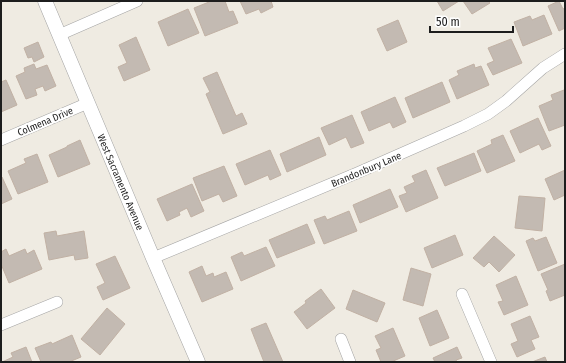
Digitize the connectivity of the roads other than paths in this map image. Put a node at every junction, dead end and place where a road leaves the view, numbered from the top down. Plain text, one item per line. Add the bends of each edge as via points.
1 (45, 1) edge
2 (137, 1) edge
3 (59, 35) junction
4 (565, 54) edge
5 (88, 103) junction
6 (1, 140) edge
7 (153, 258) junction
8 (462, 294) dead end
9 (57, 302) dead end
10 (1, 325) edge
11 (341, 339) dead end
12 (198, 362) edge
13 (350, 362) edge
14 (491, 362) edge

1 - 3 street, West Sacramento Avenue
2 - 3 street
3 - 5 street, West Sacramento Avenue
4 - 7 street, Brandonbury Lane via 543,68 488,114 464,126
5 - 6 street, Colmena Drive
5 - 7 street, West Sacramento Avenue
7 - 12 street, West Sacramento Avenue
8 - 14 street
9 - 10 street
11 - 13 street

